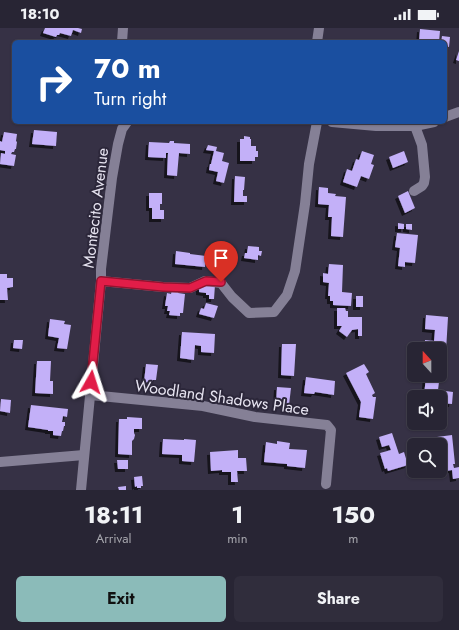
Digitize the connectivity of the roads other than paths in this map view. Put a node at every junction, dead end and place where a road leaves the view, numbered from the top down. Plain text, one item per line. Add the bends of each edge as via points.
1 (123, 28) edge
2 (319, 28) edge
3 (122, 40) edge
4 (317, 40) edge
5 (459, 112) edge
6 (447, 116) edge
7 (126, 124) edge
8 (317, 124) edge
9 (354, 124) edge
10 (424, 124) edge
11 (415, 126) junction
12 (414, 191) dead end
13 (101, 281) junction
14 (90, 396) junction
15 (84, 455) junction
16 (0, 462) edge
17 (326, 484) dead end
18 (81, 490) edge

1 - 3 street
2 - 4 street
5 - 6 street
7 - 13 street, Montecito Avenue via 118,144 112,178
8 - 13 street via 295,271 287,295 274,312 249,313 221,282 206,281 190,288
9 - 11 street
10 - 11 street
11 - 12 street via 422,145 425,177 422,186
13 - 14 street, Montecito Avenue
14 - 15 street, Montecito Avenue
14 - 17 street, Woodland Shadows Place via 203,406 255,417 327,426 331,430
15 - 16 street
15 - 18 street, Montecito Avenue

